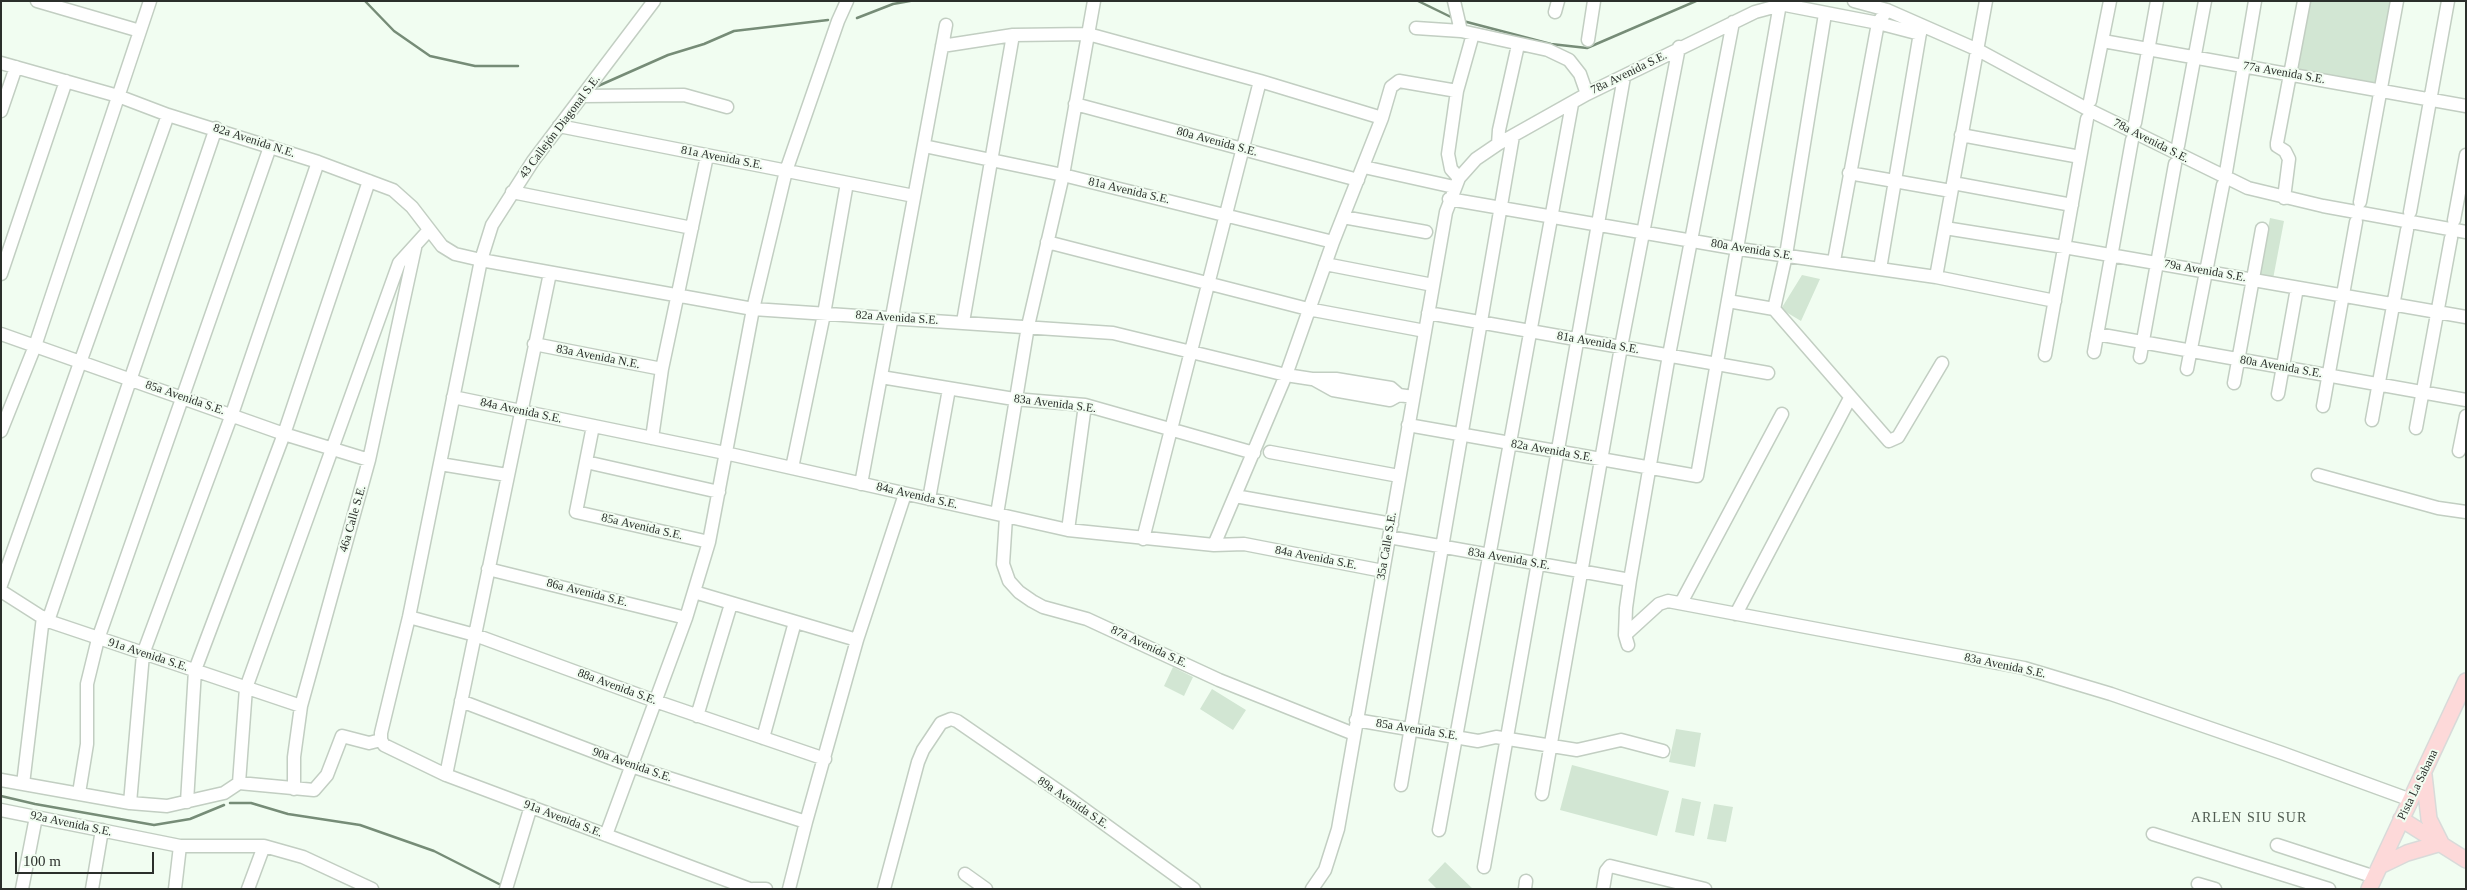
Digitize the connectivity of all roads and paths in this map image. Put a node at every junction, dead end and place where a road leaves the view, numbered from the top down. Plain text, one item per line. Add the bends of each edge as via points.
1 (37, 1) edge
2 (150, 1) edge
3 (654, 1) edge
4 (847, 1) edge
5 (1094, 1) edge
6 (1454, 1) edge
7 (1594, 1) edge
8 (1796, 1) edge
9 (1854, 1) edge
10 (1986, 1) edge
11 (2110, 1) edge
12 (2157, 1) edge
13 (2205, 1) edge
14 (2256, 1) edge
15 (2304, 1) edge
16 (2397, 1) edge
17 (2448, 1) edge
18 (1780, 4) junction
19 (1887, 10) junction
20 (1825, 14) junction
21 (1733, 22) junction
22 (1878, 23) junction
23 (946, 25) dead end
24 (1416, 28) dead end
25 (1921, 29) junction
26 (140, 31) junction
27 (1467, 32) junction
28 (1088, 34) junction
29 (1014, 35) junction
30 (1588, 40) dead end
31 (2103, 41) junction
32 (1518, 44) junction
33 (942, 46) junction
34 (1679, 47) junction
35 (2149, 49) junction
36 (1978, 50) junction
37 (2194, 57) junction
38 (1, 63) edge
39 (2244, 66) junction
40 (16, 67) junction
41 (2290, 74) junction
42 (1624, 77) junction
43 (66, 81) junction
44 (1260, 81) junction
45 (1457, 91) junction
46 (2380, 91) junction
47 (1587, 94) junction
48 (118, 96) junction
49 (583, 96) junction
50 (2430, 100) junction
51 (2090, 101) dead end
52 (1075, 104) junction
53 (1572, 104) junction
54 (2466, 106) edge
55 (727, 107) dead end
56 (1, 111) edge
57 (168, 115) junction
58 (1382, 118) junction
59 (2087, 118) dead end
60 (2135, 123) dead end
61 (560, 126) junction
62 (216, 128) junction
63 (1960, 135) junction
64 (1513, 136) junction
65 (2132, 140) dead end
66 (1498, 144) junction
67 (924, 146) junction
68 (2178, 146) dead end
69 (270, 147) junction
70 (1242, 149) junction
71 (2466, 155) edge
72 (707, 156) junction
73 (2080, 157) junction
74 (993, 160) junction
75 (318, 162) junction
76 (2175, 164) dead end
77 (1364, 167) junction
78 (786, 171) junction
79 (1849, 173) junction
80 (1063, 175) junction
81 (1358, 180) junction
82 (369, 181) junction
83 (1895, 181) junction
84 (847, 183) junction
85 (1952, 187) junction
86 (1454, 188) junction
87 (512, 192) junction
88 (914, 196) junction
89 (2284, 198) junction
90 (2360, 202) dead end
91 (2072, 205) junction
92 (1502, 207) junction
93 (2410, 212) dead end
94 (1226, 214) junction
95 (1551, 216) junction
96 (1343, 217) junction
97 (2454, 220) dead end
98 (2356, 222) dead end
99 (1597, 224) junction
100 (692, 228) junction
101 (1945, 228) junction
102 (2262, 229) dead end
103 (429, 230) junction
104 (2407, 230) dead end
105 (1645, 231) junction
106 (1426, 232) dead end
107 (2466, 232) edge
108 (2451, 238) dead end
109 (1693, 240) junction
110 (1047, 242) junction
111 (1332, 242) junction
112 (2064, 247) junction
113 (415, 248) junction
114 (1739, 249) junction
115 (1786, 255) junction
116 (2112, 255) junction
117 (481, 260) junction
118 (1834, 261) junction
119 (2158, 263) junction
120 (1325, 264) junction
121 (1880, 269) junction
122 (2206, 271) junction
123 (550, 273) junction
124 (1, 274) edge
125 (1936, 277) junction
126 (2253, 280) junction
127 (1208, 283) junction
128 (1433, 285) junction
129 (2297, 288) junction
130 (2344, 296) junction
131 (677, 297) junction
132 (2054, 300) junction
133 (1728, 301) junction
134 (2394, 304) junction
135 (752, 309) junction
136 (1308, 309) junction
137 (1774, 309) junction
138 (2438, 312) junction
139 (1428, 313) junction
140 (824, 314) junction
141 (2466, 317) edge
142 (892, 318) junction
143 (963, 322) junction
144 (1482, 322) junction
145 (1028, 326) junction
146 (1425, 331) junction
147 (1530, 331) junction
148 (1, 334) edge
149 (2097, 334) junction
150 (1576, 339) junction
151 (2143, 343) junction
152 (534, 344) junction
153 (36, 346) junction
154 (1621, 347) junction
155 (2190, 351) junction
156 (1191, 352) junction
157 (2094, 352) dead end
158 (1669, 356) junction
159 (2044, 356) dead end
160 (2140, 357) dead end
161 (2239, 360) junction
162 (81, 361) junction
163 (1942, 363) dead end
164 (1717, 364) junction
165 (2283, 368) junction
166 (662, 369) junction
167 (2187, 369) dead end
168 (1768, 373) dead end
169 (1286, 375) junction
170 (2329, 376) junction
171 (881, 378) junction
172 (130, 379) junction
173 (2234, 383) dead end
174 (2378, 385) junction
175 (949, 389) junction
176 (2423, 392) junction
177 (2278, 394) dead end
178 (453, 397) junction
179 (1413, 397) junction
180 (183, 398) junction
181 (1850, 398) junction
182 (1014, 399) junction
183 (2466, 400) edge
184 (1085, 405) junction
185 (2323, 406) dead end
186 (520, 411) junction
187 (232, 414) junction
188 (1782, 414) dead end
189 (2466, 416) edge
190 (2372, 420) dead end
191 (1408, 425) junction
192 (593, 426) junction
193 (1171, 428) junction
194 (2416, 428) dead end
195 (1, 432) edge
196 (284, 434) junction
197 (1462, 435) junction
198 (652, 438) junction
199 (1511, 443) junction
200 (333, 450) junction
201 (1557, 451) junction
202 (2459, 451) dead end
203 (1270, 452) dead end
204 (725, 453) junction
205 (1254, 453) junction
206 (1601, 459) junction
207 (369, 460) junction
208 (586, 462) junction
209 (440, 464) junction
210 (792, 468) junction
211 (1650, 468) junction
212 (507, 475) junction
213 (2318, 475) dead end
214 (1399, 476) junction
215 (861, 484) junction
216 (719, 492) junction
217 (905, 494) junction
218 (1235, 496) junction
219 (929, 499) junction
220 (2466, 512) edge
221 (1002, 516) junction
222 (1392, 524) junction
223 (1068, 530) junction
224 (1389, 538) junction
225 (1143, 539) junction
226 (709, 542) junction
227 (1214, 545) junction
228 (1443, 547) junction
229 (1491, 556) junction
230 (1537, 564) junction
231 (488, 569) junction
232 (1383, 571) junction
233 (1581, 572) junction
234 (1630, 580) junction
235 (1, 585) edge
236 (1, 591) edge
237 (694, 592) junction
238 (1681, 603) junction
239 (732, 604) junction
240 (1736, 614) junction
241 (409, 617) junction
242 (686, 618) junction
243 (45, 619) junction
244 (796, 622) junction
245 (475, 634) junction
246 (98, 639) junction
247 (857, 640) junction
248 (143, 654) junction
249 (195, 670) junction
250 (2466, 682) edge
251 (246, 688) junction
252 (461, 701) junction
253 (655, 701) junction
254 (301, 706) junction
255 (697, 716) junction
256 (1356, 720) junction
257 (1411, 729) junction
258 (1354, 734) junction
259 (1458, 736) junction
260 (763, 738) junction
261 (1506, 738) junction
262 (381, 740) junction
263 (1551, 746) junction
264 (1663, 751) dead end
265 (825, 758) junction
266 (631, 766) junction
267 (2424, 773) junction
268 (446, 775) junction
269 (1, 780) edge
270 (239, 783) junction
271 (23, 784) junction
272 (1401, 785) dead end
273 (294, 789) junction
274 (79, 793) junction
275 (1542, 794) dead end
276 (2411, 800) junction
277 (187, 802) junction
278 (130, 803) junction
279 (531, 806) junction
280 (1, 810) edge
281 (36, 817) junction
282 (2401, 819) junction
283 (806, 822) junction
284 (102, 830) junction
285 (1440, 830) dead end
286 (2153, 834) dead end
287 (606, 835) junction
288 (2441, 843) junction
289 (2277, 845) dead end
290 (180, 846) junction
291 (264, 846) junction
292 (2466, 860) edge
293 (1484, 867) dead end
294 (965, 874) dead end
295 (2374, 877) edge
296 (2198, 884) dead end
297 (507, 886) edge
298 (22, 889) edge
299 (92, 889) edge
300 (175, 889) edge
301 (248, 889) edge
302 (372, 889) edge
303 (752, 889) edge
304 (766, 889) edge
305 (790, 889) edge
306 (884, 889) edge
307 (986, 889) edge
308 (1194, 889) edge
309 (1312, 889) edge
310 (1603, 889) edge
311 (1705, 889) edge
312 (2215, 889) edge
313 (2329, 889) edge

1 - 26 street
2 - 26 street
3 - 49 street, 43 Callejón Diagonal S.E.
4 - 78 street
5 - 28 street, 87a Avenida S.E.
6 - 27 street
7 - 30 street
8 - 18 street, 78a Avenida S.E.
9 - 19 street, 78a Avenida S.E.
10 - 36 street
11 - 31 street
12 - 35 street
13 - 37 street
14 - 39 street
15 - 41 street
16 - 46 street
17 - 50 street
18 - 20 street
18 - 21 street, 78a Avenida S.E.
18 - 114 street
19 - 22 street
19 - 25 street, 78a Avenida S.E.
20 - 22 street
20 - 115 street
21 - 34 street, 78a Avenida S.E.
21 - 109 street
22 - 25 street
22 - 79 street
23 - 33 street
24 - 27 street, 78a Avenida S.E.
25 - 36 street, 78a Avenida S.E.
25 - 83 street
26 - 48 street
27 - 32 street, 78a Avenida S.E.
27 - 45 street
28 - 29 street
28 - 44 street
28 - 52 street, 87a Avenida S.E.
29 - 33 street
29 - 74 street
31 - 35 street, 77a Avenida S.E.
31 - 51 street
32 - 47 street, 78a Avenida S.E. via 1548,50 1568,60 1580,74
32 - 66 street
33 - 67 street
34 - 42 street, 78a Avenida S.E.
34 - 105 street
35 - 37 street, 77a Avenida S.E.
35 - 60 street
36 - 63 street
36 - 89 street, 78a Avenida S.E. via 2224,178
37 - 39 street, 77a Avenida S.E.
37 - 68 street
38 - 40 street, 82a Avenida N.E.
39 - 41 street, 77a Avenida S.E.
39 - 122 street
40 - 43 street, 82a Avenida N.E.
40 - 56 street
41 - 46 street, 77a Avenida S.E.
41 - 89 street via 2277,142 2289,159
42 - 47 street, 78a Avenida S.E.
42 - 99 street
43 - 48 street, 82a Avenida N.E.
43 - 124 street
44 - 58 street
44 - 70 street
45 - 58 street via 1399,81 1390,87
45 - 86 street via 1448,154
46 - 50 street, 77a Avenida S.E.
46 - 90 street
47 - 53 street
48 - 57 street, 82a Avenida N.E.
48 - 153 street
49 - 55 street via 684,95
49 - 61 street, 43 Callejón Diagonal S.E.
50 - 54 street, 77a Avenida S.E.
50 - 93 street
52 - 70 street, 80a Avenida S.E.
52 - 80 street, 87a Avenida S.E.
53 - 64 street
53 - 95 street
57 - 62 street, 82a Avenida N.E.
57 - 162 street
58 - 77 street
59 - 73 street
61 - 72 street, 81a Avenida S.E.
61 - 87 street, 43 Callejón Diagonal S.E.
62 - 69 street, 82a Avenida N.E.
62 - 172 street
63 - 73 street
63 - 85 street
64 - 66 street
64 - 92 street
65 - 116 street
66 - 86 street via 1476,159
67 - 74 street, 81a Avenida S.E.
67 - 88 street
69 - 75 street, 82a Avenida N.E.
69 - 180 street
70 - 81 street, 80a Avenida S.E.
70 - 94 street
71 - 97 street
72 - 78 street, 81a Avenida S.E.
72 - 100 street
73 - 91 street
74 - 80 street, 81a Avenida S.E.
74 - 143 street
75 - 82 street, 82a Avenida N.E.
75 - 187 street
76 - 119 street
77 - 81 street
77 - 86 street, 80a Avenida S.E.
78 - 84 street, 81a Avenida S.E.
78 - 135 street
79 - 83 street
79 - 118 street
80 - 94 street, 81a Avenida S.E.
80 - 110 street, 87a Avenida S.E.
81 - 96 street
82 - 103 street, 82a Avenida N.E. via 393,190 412,207
82 - 196 street
83 - 85 street
83 - 121 street
84 - 88 street, 81a Avenida S.E.
84 - 140 street
85 - 91 street
85 - 101 street
86 - 92 street, 80a Avenida S.E.
86 - 128 street, 35a Calle S.E.
87 - 100 street
87 - 117 street, 43 Callejón Diagonal S.E. via 492,225
88 - 142 street
89 - 107 street, 78a Avenida S.E.
91 - 112 street
92 - 95 street, 80a Avenida S.E.
92 - 144 street
94 - 111 street, 81a Avenida S.E.
94 - 127 street
95 - 99 street, 80a Avenida S.E.
95 - 147 street
96 - 106 street
96 - 111 street
98 - 130 street
99 - 105 street, 80a Avenida S.E.
99 - 150 street
100 - 131 street
101 - 112 street, 79a Avenida S.E.
101 - 125 street
102 - 126 street
103 - 113 street
103 - 117 street, 82a Avenida N.E. via 442,246 454,254
104 - 134 street
105 - 109 street, 80a Avenida S.E.
105 - 154 street
108 - 138 street
109 - 114 street, 80a Avenida S.E.
109 - 158 street
110 - 127 street
110 - 145 street, 87a Avenida S.E.
111 - 120 street
112 - 116 street, 79a Avenida S.E.
112 - 132 street
113 - 200 street via 399,263
113 - 207 street, 46a Calle S.E.
114 - 115 street, 80a Avenida S.E.
114 - 133 street
115 - 118 street, 80a Avenida S.E.
115 - 137 street
116 - 119 street, 79a Avenida S.E.
116 - 149 street
117 - 123 street, 82a Avenida S.E.
117 - 178 street, 43 Callejón Diagonal S.E.
118 - 121 street, 80a Avenida S.E.
119 - 122 street, 79a Avenida S.E.
119 - 151 street
120 - 128 street
120 - 136 street
121 - 125 street, 80a Avenida S.E.
122 - 126 street, 79a Avenida S.E.
122 - 155 street
123 - 131 street, 82a Avenida S.E.
123 - 152 street
125 - 132 street, 80a Avenida S.E.
126 - 129 street, 79a Avenida S.E.
126 - 161 street
127 - 136 street
127 - 156 street
128 - 139 street, 35a Calle S.E.
129 - 130 street, 79a Avenida S.E.
129 - 165 street
130 - 134 street, 79a Avenida S.E.
130 - 170 street
131 - 135 street, 82a Avenida S.E.
131 - 166 street
132 - 159 street
133 - 137 street
133 - 164 street
134 - 138 street, 79a Avenida S.E.
134 - 174 street
135 - 140 street, 82a Avenida S.E.
135 - 204 street
136 - 146 street
136 - 169 street
137 - 181 street
138 - 141 street, 79a Avenida S.E.
138 - 176 street
139 - 144 street, 81a Avenida S.E.
139 - 146 street, 35a Calle S.E.
140 - 142 street, 82a Avenida S.E.
140 - 210 street
142 - 143 street, 82a Avenida S.E.
142 - 171 street
143 - 145 street, 82a Avenida S.E.
144 - 147 street, 81a Avenida S.E.
144 - 197 street
145 - 156 street, 82a Avenida S.E. via 1113,333
145 - 182 street, 87a Avenida S.E.
146 - 179 street, 35a Calle S.E.
147 - 150 street, 81a Avenida S.E.
147 - 199 street
148 - 153 street, 85a Avenida S.E.
149 - 151 street, 80a Avenida S.E.
149 - 157 street
150 - 154 street, 81a Avenida S.E.
150 - 201 street
151 - 155 street, 80a Avenida S.E.
151 - 160 street
152 - 166 street, 83a Avenida N.E.
152 - 186 street
153 - 162 street, 85a Avenida S.E.
153 - 195 street
154 - 158 street, 81a Avenida S.E.
154 - 206 street
155 - 161 street, 80a Avenida S.E.
155 - 167 street
156 - 169 street, 82a Avenida S.E.
156 - 193 street
158 - 164 street, 81a Avenida S.E.
158 - 211 street
161 - 165 street, 80a Avenida S.E.
161 - 173 street
162 - 172 street, 85a Avenida S.E.
162 - 235 street
163 - 181 street via 1898,437 1892,441 1885,438
164 - 168 street, 81a Avenida S.E.
164 - 211 street, 82a Avenida S.E. via 1697,476
165 - 170 street, 80a Avenida S.E.
165 - 177 street
166 - 198 street
169 - 179 street, 82a Avenida S.E. via 1312,379 1333,390 1390,400 1400,395
169 - 205 street
170 - 174 street, 80a Avenida S.E.
170 - 185 street
171 - 175 street, 83a Avenida S.E.
171 - 215 street
172 - 180 street, 85a Avenida S.E.
172 - 243 street
174 - 176 street, 80a Avenida S.E.
174 - 190 street
175 - 182 street, 83a Avenida S.E.
175 - 219 street
176 - 183 street, 80a Avenida S.E.
176 - 194 street
178 - 186 street, 84a Avenida S.E.
178 - 209 street, 43 Callejón Diagonal S.E.
179 - 191 street, 35a Calle S.E.
180 - 187 street, 85a Avenida S.E.
180 - 246 street
181 - 240 street
182 - 184 street, 83a Avenida S.E.
182 - 221 street, 87a Avenida S.E.
184 - 193 street, 83a Avenida S.E.
184 - 223 street
186 - 192 street, 84a Avenida S.E.
186 - 212 street
187 - 196 street, 85a Avenida S.E.
187 - 248 street
188 - 238 street
189 - 202 street
191 - 197 street, 82a Avenida S.E.
191 - 214 street, 35a Calle S.E.
192 - 198 street, 84a Avenida S.E.
192 - 208 street
193 - 205 street, 83a Avenida S.E.
193 - 225 street
196 - 200 street, 85a Avenida S.E.
196 - 249 street
197 - 199 street, 82a Avenida S.E.
197 - 228 street
198 - 204 street, 84a Avenida S.E.
199 - 201 street, 82a Avenida S.E.
199 - 229 street
200 - 207 street, 85a Avenida S.E.
200 - 251 street
201 - 206 street, 82a Avenida S.E.
201 - 230 street
203 - 214 street
204 - 210 street, 84a Avenida S.E.
204 - 216 street
205 - 218 street
206 - 211 street, 82a Avenida S.E.
206 - 233 street
207 - 254 street, 46a Calle S.E.
208 - 216 street
208 - 226 street, 85a Avenida S.E. via 576,512
209 - 212 street
209 - 241 street, 43 Callejón Diagonal S.E.
210 - 215 street, 84a Avenida S.E.
211 - 234 street
212 - 231 street
213 - 220 street via 2438,508
214 - 222 street, 35a Calle S.E.
215 - 217 street, 84a Avenida S.E.
216 - 226 street
217 - 219 street, 84a Avenida S.E.
217 - 247 street
218 - 222 street
218 - 227 street
219 - 221 street, 84a Avenida S.E.
221 - 223 street, 84a Avenida S.E.
221 - 258 street, 87a Avenida S.E. via 1003,564 1009,581 1032,601 1088,619 1219,680
222 - 224 street, 35a Calle S.E.
223 - 225 street, 84a Avenida S.E.
224 - 228 street, 83a Avenida S.E.
224 - 232 street, 35a Calle S.E.
225 - 227 street, 84a Avenida S.E.
226 - 237 street
227 - 232 street, 84a Avenida S.E. via 1244,544
228 - 229 street, 83a Avenida S.E.
228 - 257 street
229 - 230 street, 83a Avenida S.E.
229 - 259 street
230 - 233 street, 83a Avenida S.E.
230 - 261 street
231 - 242 street, 86a Avenida S.E.
231 - 245 street
232 - 256 street, 35a Calle S.E.
233 - 234 street, 83a Avenida S.E.
233 - 263 street
234 - 238 street, 83a Avenida S.E. via 1626,640 1660,604
236 - 243 street, 91a Avenida S.E.
237 - 239 street
237 - 242 street
238 - 240 street, 83a Avenida S.E.
239 - 244 street
239 - 255 street
240 - 276 street, 83a Avenida S.E. via 2024,668 2282,752
241 - 245 street, 88a Avenida S.E.
241 - 262 street, 43 Callejón Diagonal S.E.
242 - 253 street
243 - 246 street, 91a Avenida S.E.
243 - 271 street
244 - 247 street
244 - 260 street
245 - 252 street
245 - 253 street, 88a Avenida S.E.
246 - 248 street, 91a Avenida S.E.
246 - 274 street via 87,684 87,744
247 - 265 street
248 - 249 street, 91a Avenida S.E.
248 - 278 street
249 - 251 street, 91a Avenida S.E.
249 - 277 street
250 - 267 main road, Pista La Sabana
251 - 254 street, 91a Avenida S.E.
251 - 270 street
252 - 266 street, 90a Avenida S.E.
252 - 268 street
253 - 255 street, 88a Avenida S.E.
253 - 266 street
254 - 273 street, 46a Calle S.E. via 294,758
255 - 260 street, 88a Avenida S.E.
256 - 257 street, 85a Avenida S.E.
256 - 258 street, 35a Calle S.E.
257 - 259 street, 85a Avenida S.E.
257 - 272 street
258 - 309 street, 35a Calle S.E. via 1338,829 1325,870
259 - 261 street, 85a Avenida S.E. via 1478,741
259 - 285 street
260 - 265 street, 88a Avenida S.E.
261 - 263 street
261 - 293 street
262 - 268 street, 91a Avenida S.E. via 384,745
262 - 273 street via 369,743 342,736 327,775 314,790
263 - 264 street via 1577,750 1621,740
263 - 275 street
265 - 283 street
266 - 283 street, 90a Avenida S.E.
266 - 287 street
267 - 276 main road, Pista La Sabana
267 - 288 main road via 2429,819
268 - 279 street, 91a Avenida S.E.
269 - 271 street
270 - 273 street
270 - 277 street via 224,793
271 - 274 street
274 - 278 street
276 - 282 main road, Pista La Sabana
277 - 278 street via 167,806
279 - 287 street, 91a Avenida S.E.
279 - 297 street
280 - 281 street, 92a Avenida S.E.
281 - 284 street, 92a Avenida S.E.
281 - 298 street
282 - 288 main road
282 - 295 main road, Pista La Sabana
283 - 305 street
284 - 290 street, 92a Avenida S.E.
284 - 299 street
286 - 313 street
287 - 303 street, 91a Avenida S.E.
288 - 292 main road
288 - 295 main road via 2407,853
289 - 295 street
290 - 291 street, 92a Avenida S.E.
290 - 300 street
291 - 301 street
291 - 302 street, 92a Avenida S.E. via 303,857
294 - 307 street
296 - 312 street
303 - 304 street, 91a Avenida S.E.
306 - 308 street, 89a Avenida S.E. via 918,762 941,723 951,719 1073,801
310 - 311 street via 1606,870 1610,866

